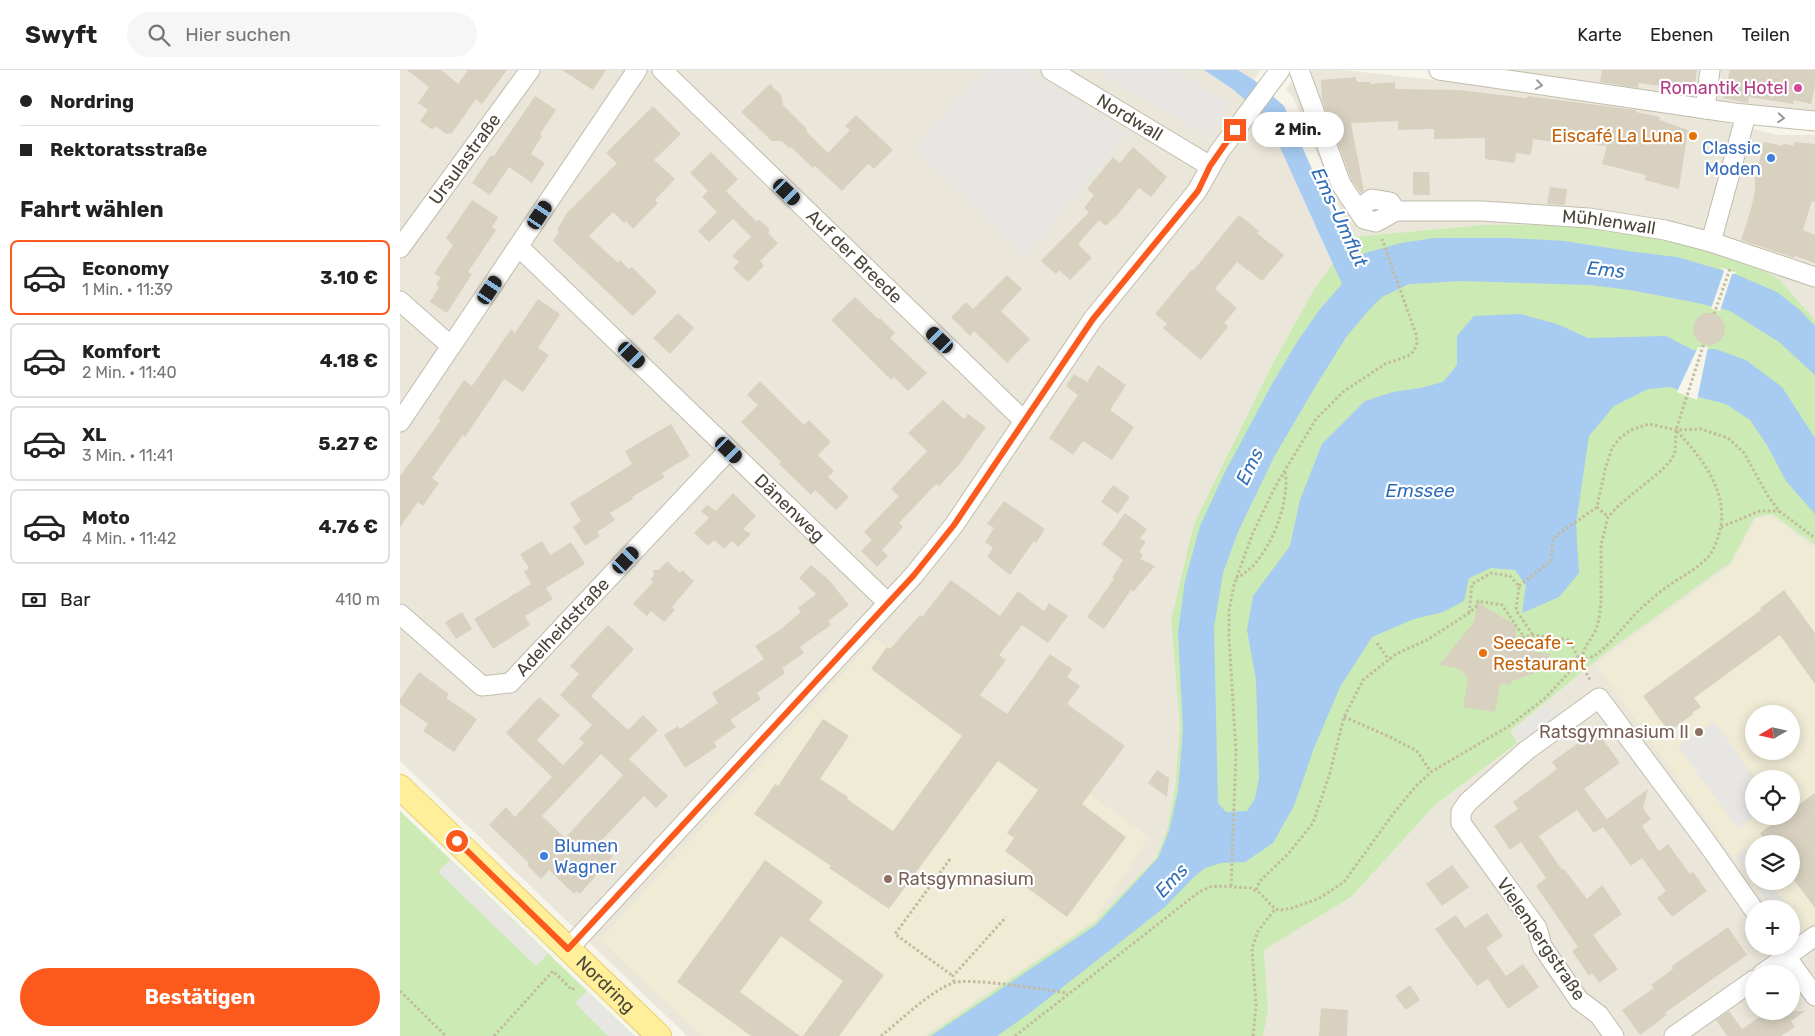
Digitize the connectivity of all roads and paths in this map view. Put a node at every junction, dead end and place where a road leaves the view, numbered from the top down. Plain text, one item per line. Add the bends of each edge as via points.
1 (530, 70) edge
2 (637, 70) edge
3 (662, 70) edge
4 (1051, 70) edge
5 (1299, 70) edge
6 (1439, 70) edge
7 (1710, 70) edge
8 (1511, 75) edge
9 (1275, 76) edge
10 (1705, 109) junction
11 (1746, 115) junction
12 (1815, 121) edge
13 (1210, 166) junction
14 (1381, 234) dead end
15 (1711, 242) junction
16 (519, 247) junction
17 (400, 248) edge
18 (1729, 269) dead end
19 (1815, 277) edge
20 (400, 301) edge
21 (1714, 314) dead end
22 (1704, 343) dead end
23 (451, 346) junction
24 (1024, 421) junction
25 (400, 422) edge
26 (1676, 430) junction
27 (729, 450) junction
28 (1284, 471) junction
29 (1597, 507) junction
30 (1779, 511) junction
31 (1608, 517) junction
32 (1721, 527) junction
33 (1815, 538) edge
34 (1236, 578) junction
35 (1520, 585) junction
36 (888, 603) junction
37 (1469, 613) junction
38 (400, 614) edge
39 (1533, 636) junction
40 (1524, 637) junction
41 (1512, 639) dead end
42 (1377, 643) dead end
43 (1389, 660) junction
44 (1580, 661) junction
45 (1344, 717) junction
46 (1432, 772) junction
47 (400, 787) edge
48 (950, 858) dead end
49 (1231, 886) junction
50 (1256, 890) junction
51 (1747, 900) edge
52 (1275, 909) junction
53 (1006, 917) dead end
54 (1815, 936) edge
55 (1800, 943) edge
56 (568, 949) junction
57 (1779, 955) edge
58 (1784, 955) edge
59 (1770, 965) edge
60 (590, 970) junction
61 (953, 976) junction
62 (954, 982) junction
63 (1745, 986) edge
64 (400, 991) edge
65 (1069, 993) junction
66 (1815, 996) edge
67 (446, 1036) edge
68 (494, 1036) edge
69 (659, 1036) edge
70 (881, 1036) edge
71 (1015, 1036) edge
72 (1253, 1036) edge
73 (1614, 1036) edge
74 (1674, 1036) edge

1 - 17 street, Ursulastraße
2 - 16 street
3 - 24 street, Auf der Breede
4 - 13 street, Nordwall
5 - 15 street, Mühlenwall via 1341,184 1364,219 1376,222 1396,211 1482,211 1589,218 1665,230
6 - 8 street
7 - 10 street
8 -> 10 street
9 - 13 street
10 - 11 street
11 -> 12 street
11 - 15 street
13 - 24 street via 1198,191 1093,319
14 - 28 path via 1416,334 1414,351 1385,364 1343,392 1316,419
15 - 19 street, Mühlenwall
16 - 23 street
16 - 27 street, Dänenweg
18 - 21 path
20 - 23 street
22 - 26 path
23 - 25 street
24 - 36 street via 954,525
26 - 29 path via 1649,424 1620,438 1612,448
26 - 30 path via 1702,429 1728,438 1744,453
26 - 31 path via 1675,451 1670,463
26 - 32 path via 1714,482 1722,505
27 - 36 street, Dänenweg
27 - 38 street, Adelheidstraße via 510,683 482,686
28 - 34 path via 1252,535
28 - 34 path via 1287,482 1279,520 1269,544 1243,575
29 - 31 path
29 - 35 path via 1553,538 1551,561
30 - 32 path via 1760,511
30 - 33 path
31 - 44 path via 1602,545 1599,619
32 - 44 path via 1717,541 1704,561 1663,589 1597,654
34 - 49 path via 1229,611 1228,637 1236,752
35 - 37 path via 1510,576 1491,573 1472,584
35 - 39 path via 1516,610
36 - 56 street
37 - 40 path via 1478,600 1502,605
37 - 43 path
39 - 40 path
39 - 44 path via 1568,640
40 - 41 path
42 - 43 path
43 - 45 path via 1363,680
44 - 46 path via 1545,698 1509,726
45 - 46 path via 1417,751
45 - 50 path via 1314,823 1260,881
46 - 52 path via 1393,814 1344,882 1318,899 1292,908
47 - 56 main road, Nordring
48 - 61 path via 895,934
49 - 50 path
49 - 65 path via 1210,887 1199,892
50 - 52 path
51 - 73 street, Vielenbergstraße via 1599,698 1527,750 1468,802 1461,812 1460,823 1538,928 1542,946 1579,1000 1599,1015
52 - 72 path via 1258,931 1252,948 1256,1006
53 - 61 path
54 - 55 street
56 - 60 main road, Nordring
57 - 59 street
58 - 66 street
60 - 68 path via 572,990 553,971
60 - 69 main road, Nordring
61 - 62 path
62 - 65 path
62 - 70 path via 940,989
63 - 74 street
64 - 67 path
65 - 71 path

